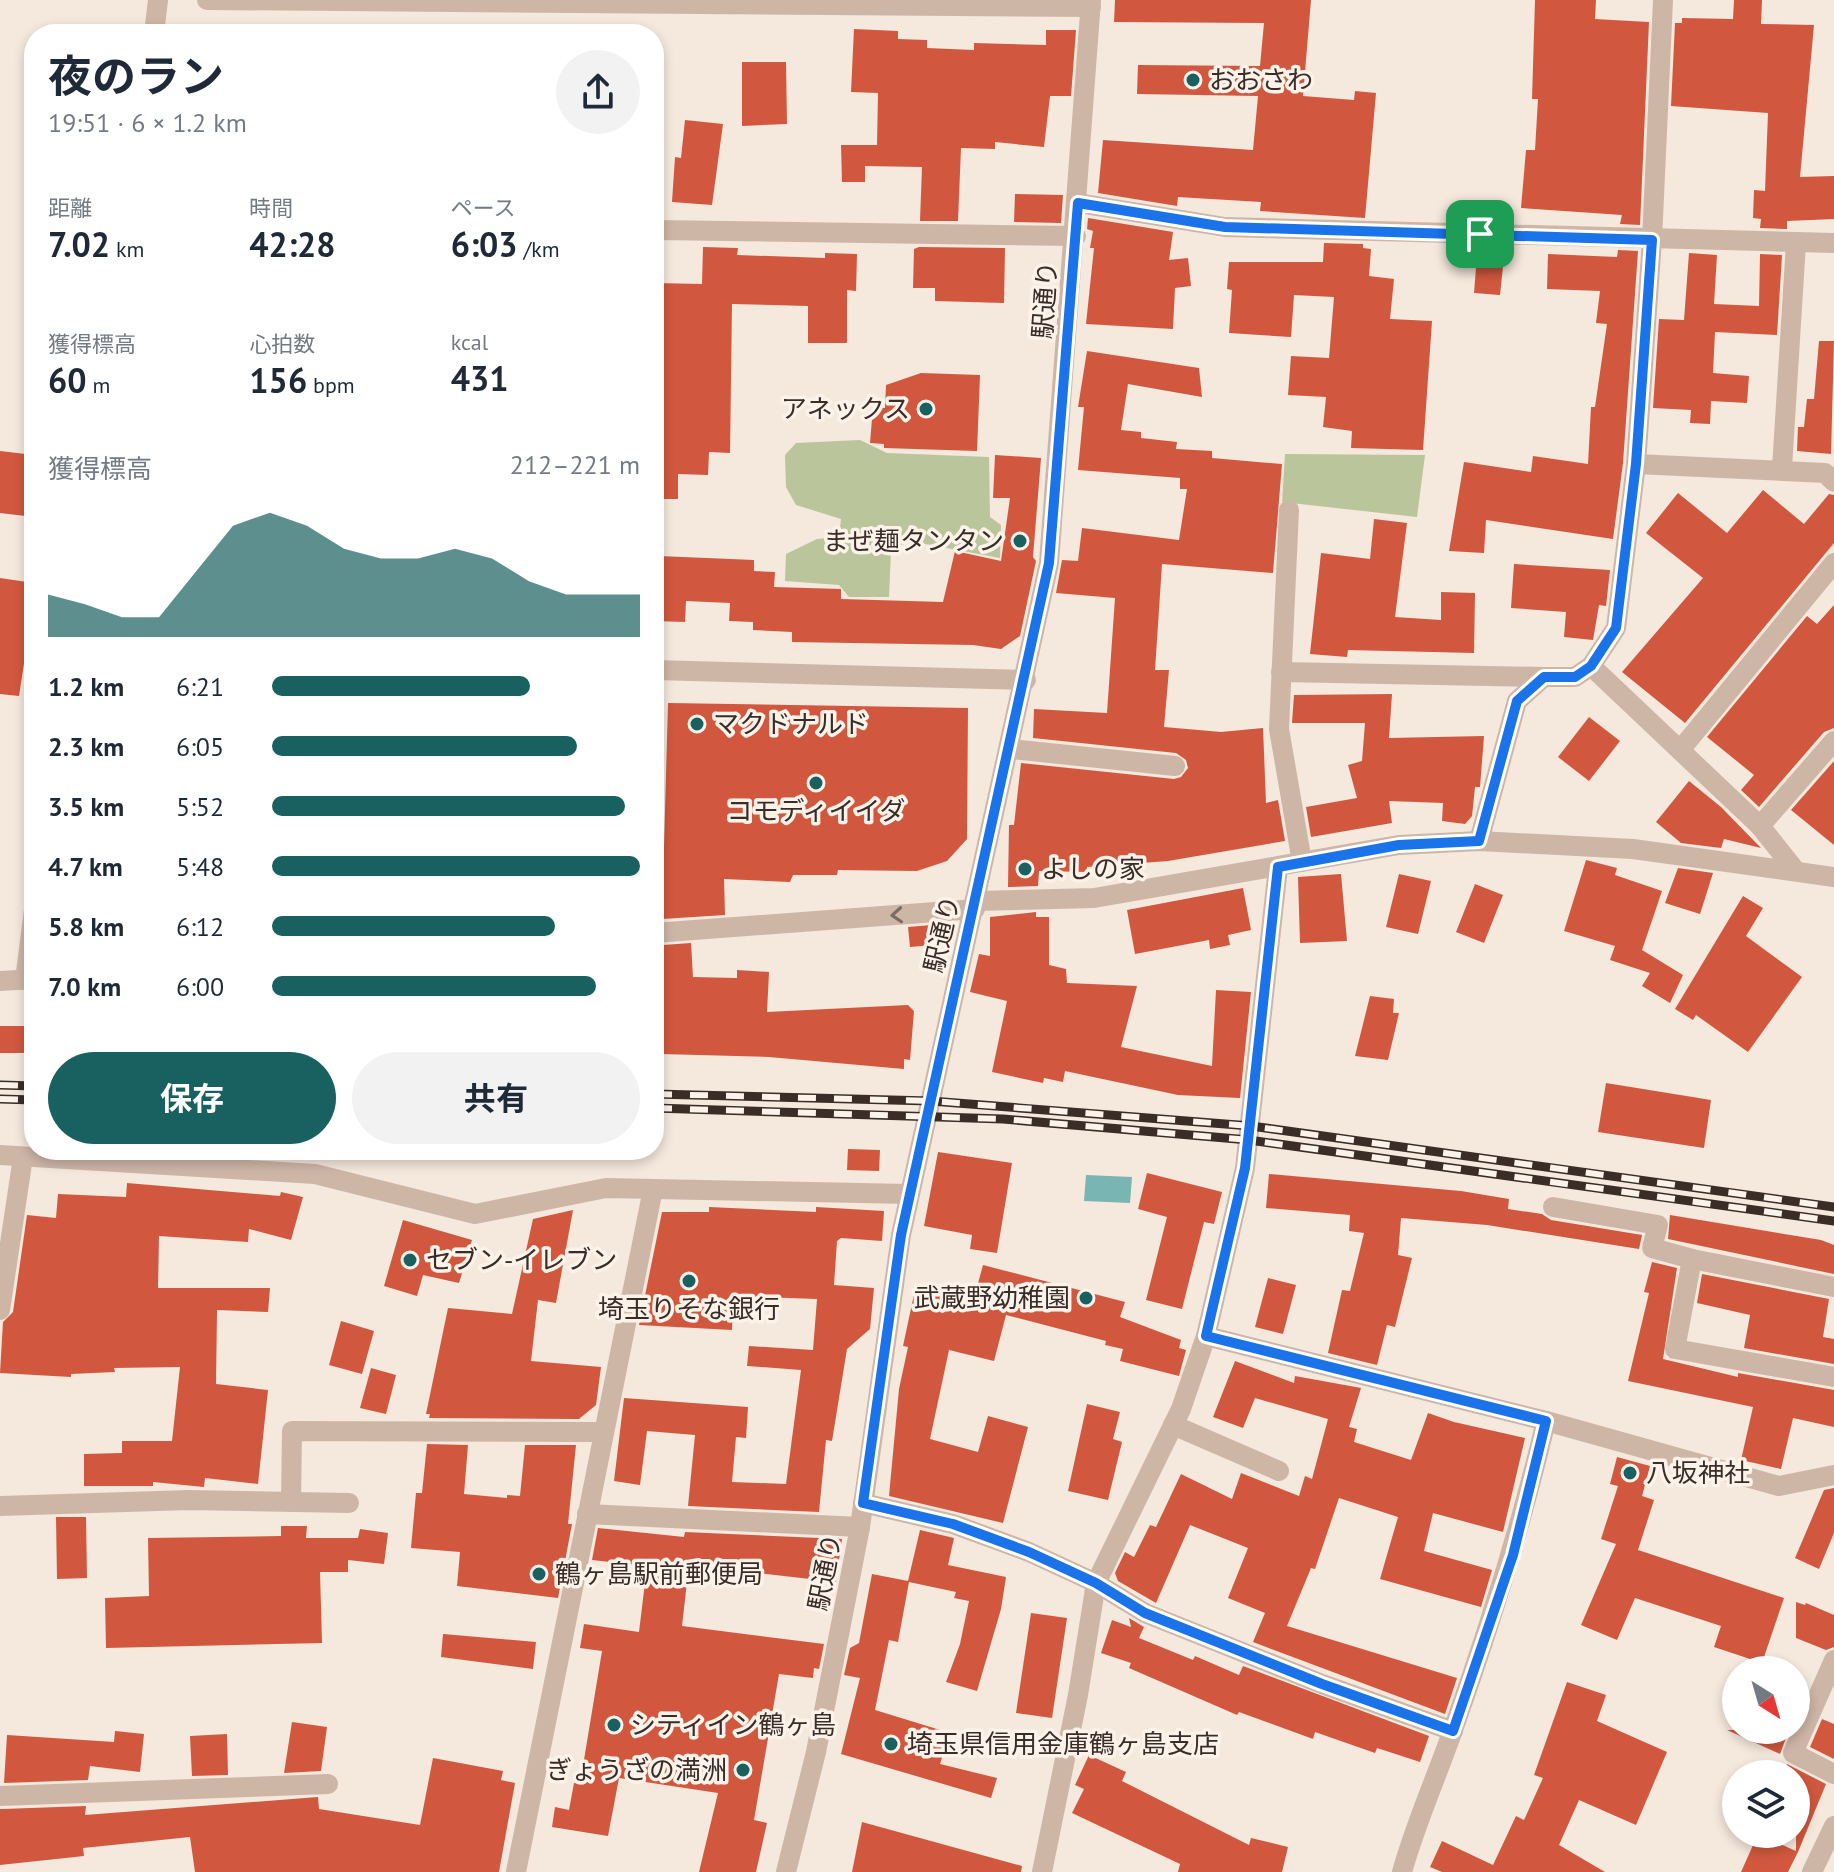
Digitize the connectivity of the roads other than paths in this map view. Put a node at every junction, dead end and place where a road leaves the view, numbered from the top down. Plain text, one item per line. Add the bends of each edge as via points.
1 (158, 0) edge
2 (207, 0) edge
3 (1663, 0) edge
4 (641, 3) edge
5 (760, 3) edge
6 (1091, 4) edge
7 (155, 24) edge
8 (1078, 203) junction
9 (664, 230) edge
10 (1076, 236) junction
11 (1652, 240) junction
12 (1796, 243) junction
13 (1834, 243) edge
14 (1636, 464) junction
15 (1782, 468) junction
16 (1834, 482) edge
17 (1289, 510) dead end
18 (1834, 563) edge
19 (1591, 666) junction
20 (664, 670) edge
21 (1281, 672) junction
22 (1544, 677) junction
23 (1026, 680) junction
24 (1834, 741) edge
25 (1011, 749) junction
26 (1681, 749) junction
27 (1175, 766) dead end
28 (1760, 826) junction
29 (1479, 841) junction
30 (1302, 862) junction
31 (1278, 867) junction
32 (1795, 870) junction
33 (1834, 877) edge
34 (975, 905) junction
35 (664, 932) edge
36 (24, 979) edge
37 (0, 981) edge
38 (0, 1155) edge
39 (23, 1157) joint
40 (75, 1160) edge
41 (653, 1189) junction
42 (909, 1194) junction
43 (1553, 1207) dead end
44 (1692, 1259) junction
45 (1834, 1287) edge
46 (0, 1310) edge
47 (1206, 1336) junction
48 (1834, 1377) edge
49 (1546, 1421) junction
50 (1173, 1425) junction
51 (603, 1432) junction
52 (1279, 1471) dead end
53 (1833, 1473) edge
54 (291, 1502) junction
55 (349, 1503) dead end
56 (863, 1503) junction
57 (0, 1506) edge
58 (587, 1514) junction
59 (860, 1527) junction
60 (1096, 1583) junction
61 (1834, 1660) edge
62 (1453, 1731) junction
63 (1834, 1774) edge
64 (328, 1784) dead end
65 (0, 1796) edge
66 (1834, 1826) edge
67 (516, 1872) edge
68 (786, 1872) edge
69 (1042, 1872) edge
70 (1402, 1872) edge
71 (1812, 1872) edge

1 - 7 street
2 - 4 street
3 - 11 street
4 - 5 street
5 - 6 street
6 - 8 street, 駅通り
8 - 10 street, 駅通り
8 - 11 street via 1225,227
9 - 10 street
10 - 23 street, 駅通り via 1049,563
11 - 12 street
11 - 14 street
12 - 13 street
12 - 15 street
14 - 15 street
14 - 19 street via 1616,628
15 - 16 street via 1825,473
17 - 21 street
18 - 26 street
19 - 22 street via 1575,677
19 - 26 street
20 - 23 street
21 - 22 street
21 - 30 street via 1279,729
22 - 29 street via 1517,701
23 - 25 street, 駅通り
24 - 28 street
25 - 27 street
25 - 34 street, 駅通り
26 - 28 street
28 - 32 street
29 - 30 street via 1399,845
29 - 32 street via 1633,849
30 - 31 street
31 - 34 street via 1094,898
31 - 47 street via 1245,1168
32 - 33 street
34 -> 35 street
34 - 42 street, 駅通り
36 - 37 street
38 - 39 street
39 - 46 street
40 - 41 street via 315,1174 475,1214 606,1188
41 - 42 street
41 - 51 street
42 - 56 street, 駅通り
43 - 44 street via 1658,1225 1652,1248
44 - 45 street
44 - 48 street via 1675,1349
47 - 49 street
47 - 50 street
49 - 53 street via 1779,1486
49 - 62 street via 1513,1555
50 - 52 street
50 - 60 street
51 - 54 street via 292,1431
51 - 58 street
54 - 55 street
54 - 57 street
56 - 59 street, 駅通り
56 - 60 street via 953,1524
58 - 59 street
58 - 67 street
59 - 68 street, 駅通り via 816,1752
60 - 62 street via 1145,1613
60 - 69 street
61 - 63 street via 1793,1753
62 - 70 street
64 - 65 street
66 - 71 street

